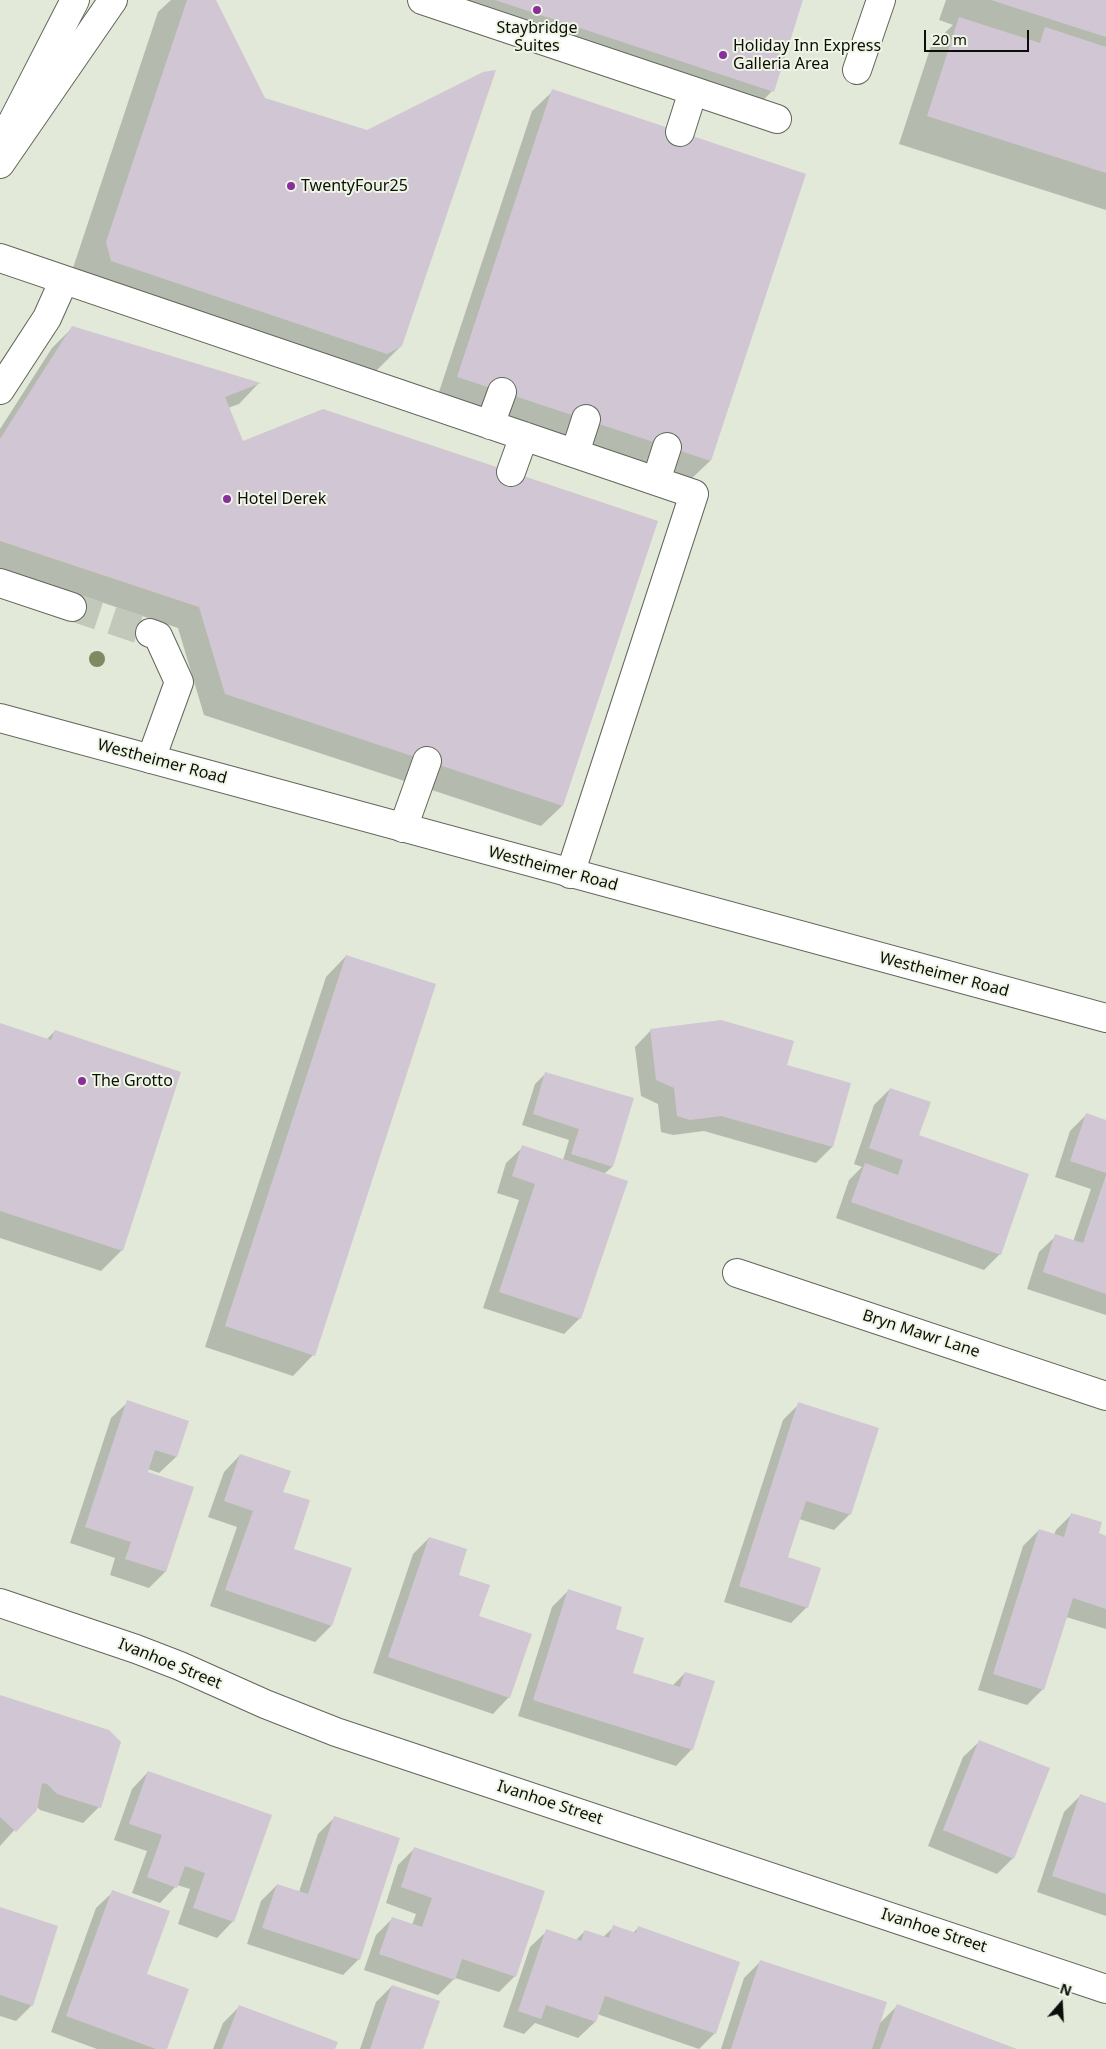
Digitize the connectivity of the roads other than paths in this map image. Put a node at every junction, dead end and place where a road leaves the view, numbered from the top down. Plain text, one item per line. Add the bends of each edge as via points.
1 (75, 0) edge
2 (113, 0) edge
3 (422, 0) edge
4 (881, 0) edge
5 (857, 70) dead end
6 (693, 92) junction
7 (777, 119) dead end
8 (680, 132) dead end
9 (0, 146) edge
10 (0, 164) edge
11 (0, 258) edge
12 (64, 280) junction
13 (0, 390) edge
14 (502, 392) dead end
15 (586, 420) dead end
16 (490, 425) junction
17 (524, 436) junction
18 (667, 447) dead end
19 (574, 453) junction
20 (511, 472) dead end
21 (656, 481) junction
22 (0, 582) edge
23 (72, 606) tunnel mouth
24 (150, 632) tunnel mouth
25 (0, 718) edge
26 (151, 759) junction
27 (427, 761) dead end
28 (403, 828) junction
29 (570, 874) junction
30 (1106, 1018) edge
31 (737, 1273) dead end
32 (1106, 1396) edge
33 (0, 1603) edge
34 (1106, 1989) edge

1 - 9 main road
2 - 10 main road
3 - 6 main road
4 - 5 main road
6 - 7 main road
6 - 8 main road
11 - 12 main road
12 - 13 main road via 47,318
12 - 16 main road
14 - 16 main road
15 - 19 main road
16 - 17 main road
17 - 19 main road
17 - 20 main road
18 - 21 main road
19 - 21 main road
21 - 29 main road via 694,494
22 - 23 main road
24 - 26 main road via 158,636 179,682
25 - 26 main road, Westheimer Road
26 - 28 main road, Westheimer Road
27 - 28 main road
28 - 29 main road, Westheimer Road
29 - 30 main road, Westheimer Road
31 - 32 main road, Bryn Mawr Lane
33 - 34 main road, Ivanhoe Street via 145,1653 336,1732

